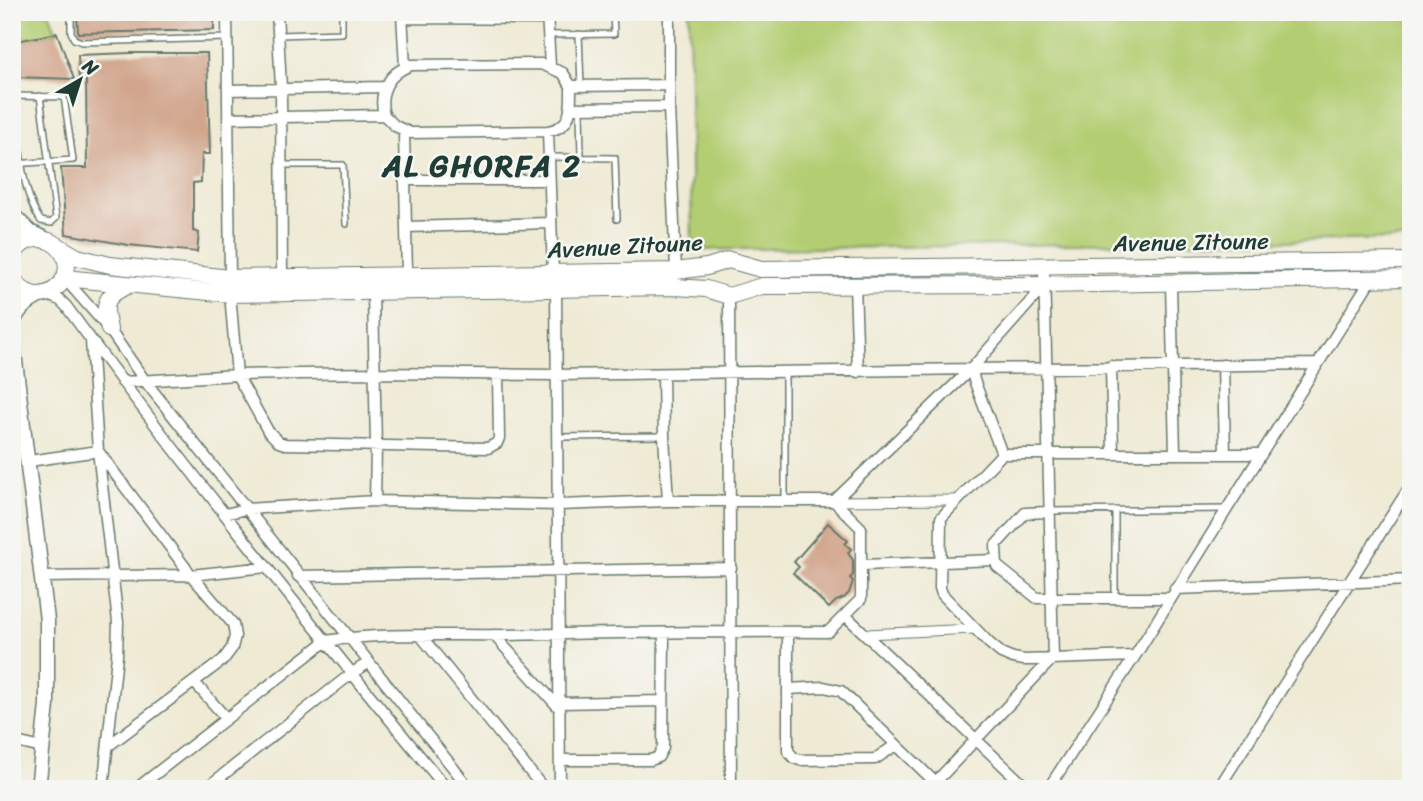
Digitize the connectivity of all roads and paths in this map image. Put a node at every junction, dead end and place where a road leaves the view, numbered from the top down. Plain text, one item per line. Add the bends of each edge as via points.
1 (71, 12) edge
2 (228, 12) edge
3 (277, 12) edge
4 (342, 12) edge
5 (614, 12) edge
6 (668, 12) edge
7 (402, 15) edge
8 (547, 16) edge
9 (579, 34) junction
10 (278, 35) junction
11 (548, 35) junction
12 (228, 38) junction
13 (550, 66) junction
14 (405, 67) junction
15 (669, 85) junction
16 (576, 86) junction
17 (385, 87) junction
18 (281, 89) junction
19 (228, 90) junction
20 (13, 96) edge
21 (40, 96) junction
22 (670, 107) junction
23 (575, 108) junction
24 (384, 115) junction
25 (281, 117) junction
26 (229, 118) junction
27 (404, 131) junction
28 (548, 131) junction
29 (548, 157) junction
30 (581, 157) junction
31 (49, 161) junction
32 (22, 163) junction
33 (12, 164) edge
34 (281, 165) junction
35 (404, 180) junction
36 (549, 180) junction
37 (12, 215) edge
38 (617, 219) dead end
39 (346, 223) dead end
40 (550, 223) junction
41 (406, 227) junction
42 (51, 242) junction
43 (16, 249) edge
44 (735, 261) junction
45 (1411, 261) edge
46 (718, 263) junction
47 (1044, 267) junction
48 (676, 271) junction
49 (407, 276) junction
50 (12, 277) edge
51 (64, 278) junction
52 (282, 278) junction
53 (1411, 278) edge
54 (1371, 279) junction
55 (554, 280) junction
56 (1171, 283) junction
57 (130, 284) junction
58 (855, 285) junction
59 (1045, 285) junction
60 (230, 286) junction
61 (373, 293) junction
62 (729, 294) junction
63 (43, 295) junction
64 (12, 326) edge
65 (109, 329) junction
66 (12, 337) edge
67 (91, 340) junction
68 (1317, 364) junction
69 (1223, 365) junction
70 (1111, 366) junction
71 (1174, 366) junction
72 (1046, 367) junction
73 (972, 368) junction
74 (785, 372) junction
75 (858, 372) junction
76 (374, 373) junction
77 (729, 373) junction
78 (663, 374) junction
79 (237, 375) junction
80 (498, 375) junction
81 (555, 375) junction
82 (145, 381) junction
83 (122, 382) junction
84 (664, 436) junction
85 (556, 437) junction
86 (376, 447) junction
87 (98, 451) junction
88 (1113, 453) junction
89 (1175, 453) junction
90 (1225, 453) junction
91 (1002, 454) junction
92 (1047, 454) junction
93 (1260, 454) junction
94 (29, 461) junction
95 (1411, 485) edge
96 (957, 500) junction
97 (375, 501) junction
98 (668, 501) junction
99 (731, 501) junction
100 (834, 501) junction
101 (785, 502) junction
102 (559, 505) junction
103 (246, 509) junction
104 (1226, 509) junction
105 (1115, 510) junction
106 (1048, 512) junction
107 (225, 514) junction
108 (996, 560) junction
109 (940, 563) junction
110 (862, 565) junction
111 (267, 567) junction
112 (731, 568) junction
113 (559, 569) junction
114 (191, 575) junction
115 (298, 576) junction
116 (42, 577) junction
117 (111, 577) junction
118 (1411, 580) edge
119 (1352, 581) junction
120 (1173, 593) junction
121 (1050, 597) junction
122 (1115, 597) junction
123 (846, 616) junction
124 (974, 629) junction
125 (732, 630) junction
126 (788, 632) junction
127 (560, 634) junction
128 (664, 634) junction
129 (494, 635) junction
130 (866, 635) junction
131 (421, 636) junction
132 (348, 638) junction
133 (326, 641) junction
134 (1135, 656) junction
135 (1053, 658) junction
136 (368, 663) junction
137 (351, 674) junction
138 (194, 682) junction
139 (788, 689) junction
140 (662, 701) junction
141 (560, 706) junction
142 (226, 718) junction
143 (976, 739) junction
144 (12, 741) edge
145 (896, 745) junction
146 (108, 746) junction
147 (42, 748) junction
148 (559, 760) junction
149 (935, 786) edge
150 (38, 789) edge
151 (103, 789) edge
152 (136, 789) edge
153 (205, 789) edge
154 (447, 789) edge
155 (470, 789) edge
156 (544, 789) edge
157 (560, 789) edge
158 (732, 789) edge
159 (1028, 789) edge
160 (1048, 789) edge
161 (1218, 789) edge

1 - 12 lane via 71,32 74,40 82,42
2 - 12 street
3 - 10 street
4 - 10 lane via 342,33
5 - 9 lane via 614,34
6 - 15 street
7 - 8 street
7 - 14 street
8 - 11 street
9 - 11 lane
9 - 16 lane
10 - 18 street
11 - 13 street
12 - 19 street
13 - 14 street
13 - 16 street
14 - 17 street
15 - 16 street
15 - 22 street
16 - 23 street
17 - 18 street
17 - 24 street
18 - 19 street
18 - 25 street
19 - 26 street
20 - 21 lane
20 - 32 lane
21 - 31 lane
21 - 31 lane via 66,100 72,160
22 - 23 street
22 - 48 street
23 - 28 street via 562,126
23 - 30 lane
24 - 25 street
24 - 27 street
25 - 26 street
25 - 34 street
26 - 60 street
27 - 28 street
27 - 35 street
28 - 29 street
29 - 30 lane
29 - 36 street
30 - 38 lane via 615,158
31 - 32 lane
31 - 32 lane via 56,218 51,223 41,220 34,209
32 - 33 lane
34 - 39 lane via 343,165
34 - 52 street
35 - 36 street
35 - 41 street
36 - 40 street
37 - 42 street via 30,232
37 - 43 street
40 - 41 street
40 - 55 street
41 - 49 street
42 - 43 main road via 28,241
42 - 51 main road via 64,256
42 - 60 main road, Avenue Zitoune via 77,257
44 - 46 main road, Avenue Zitoune
44 - 47 main road, Avenue Zitoune via 761,269
44 - 62 main road via 744,269 744,287
45 - 47 main road, Avenue Zitoune
46 - 48 main road, Avenue Zitoune
46 - 62 main road via 711,284
47 - 59 street
48 - 55 main road, Avenue Zitoune
49 - 52 main road, Avenue Zitoune
49 - 55 main road, Avenue Zitoune
50 - 63 main road via 23,291
51 - 57 main road, Avenue Zitoune
51 - 63 main road
51 - 65 street
52 - 60 main road, Avenue Zitoune
53 - 54 main road, Avenue Zitoune
54 - 56 main road, Avenue Zitoune
54 - 68 street
55 - 61 main road, Avenue Zitoune
55 - 62 main road, Avenue Zitoune
55 - 81 street
56 - 59 main road, Avenue Zitoune
56 - 71 street
57 - 60 main road, Avenue Zitoune
57 - 65 main road via 107,300
58 - 59 main road, Avenue Zitoune
58 - 62 main road, Avenue Zitoune via 762,286
58 - 75 street
59 - 72 street
59 - 73 street
60 - 61 main road, Avenue Zitoune
60 - 79 street
61 - 76 street
62 - 77 street
63 - 64 street via 21,307
63 - 67 street via 60,300
65 - 82 street
66 - 94 street
67 - 83 street
67 - 87 street
68 - 69 street
68 - 93 street
69 - 71 street
69 - 90 street
70 - 71 street
70 - 72 street
70 - 88 street
71 - 89 street
72 - 73 street
72 - 92 street
73 - 75 street
73 - 91 street
73 - 100 street
74 - 75 street
74 - 77 street
74 - 101 lane
76 - 79 street
76 - 80 street
76 - 86 street
77 - 78 street
77 - 99 street
78 - 81 street
78 - 84 street
79 - 82 street
79 - 86 street via 279,442
80 - 81 street
80 - 86 street via 499,438 493,446
81 - 85 street
82 - 83 street
82 - 103 street
83 - 107 street
84 - 85 lane
84 - 98 street
85 - 102 street
86 - 97 street
87 - 94 street
87 - 114 street
87 - 117 street
88 - 89 street
88 - 92 street
89 - 90 street
90 - 93 street
91 - 92 street
91 - 96 street
92 - 106 street
93 - 104 street
94 - 116 street
95 - 119 street
96 - 100 street
96 - 109 street via 941,518
97 - 102 street
97 - 103 street
98 - 99 street
98 - 102 street
99 - 101 street
99 - 112 street
100 - 101 street
100 - 110 street via 861,528
102 - 113 street
103 - 107 street
103 - 115 street
104 - 105 lane
104 - 120 street
105 - 106 lane
105 - 122 lane
106 - 108 street via 1024,513 996,545
106 - 121 street
107 - 111 street
108 - 109 street
108 - 121 street via 997,566 1037,598
109 - 110 street
109 - 124 street via 942,594
110 - 123 street via 861,599
111 - 114 street
111 - 133 street
112 - 113 street
112 - 125 street
113 - 115 street
113 - 127 street
114 - 117 street
114 - 138 street via 233,624 235,636 223,660
115 - 132 street
116 - 117 street
116 - 147 street via 49,644
117 - 146 street via 118,639
118 - 119 street
119 - 120 street
119 - 161 street
120 - 122 street
120 - 134 street
121 - 122 street
121 - 135 street
123 - 126 street via 828,632
123 - 130 street
124 - 130 street
124 - 135 street via 1013,659
125 - 126 street
125 - 128 street
125 - 158 street
126 - 139 street
127 - 128 street
127 - 129 street
127 - 141 street
128 - 140 street
129 - 131 street
129 - 141 street
130 - 143 street
131 - 132 street
131 - 156 street
132 - 133 street
132 - 136 street
133 - 137 street
133 - 142 street
134 - 135 street
134 - 160 street
135 - 143 street
136 - 137 street
136 - 155 street
137 - 153 street
137 - 154 street
138 - 142 street
138 - 146 street
139 - 145 street via 841,691
139 - 145 street via 788,751 794,758 875,759
140 - 141 street
140 - 148 street via 663,748 658,757
141 - 148 street
142 - 152 street
143 - 149 street
143 - 159 street
144 - 147 street
145 - 149 street
146 - 151 street
147 - 150 street
148 - 157 street

